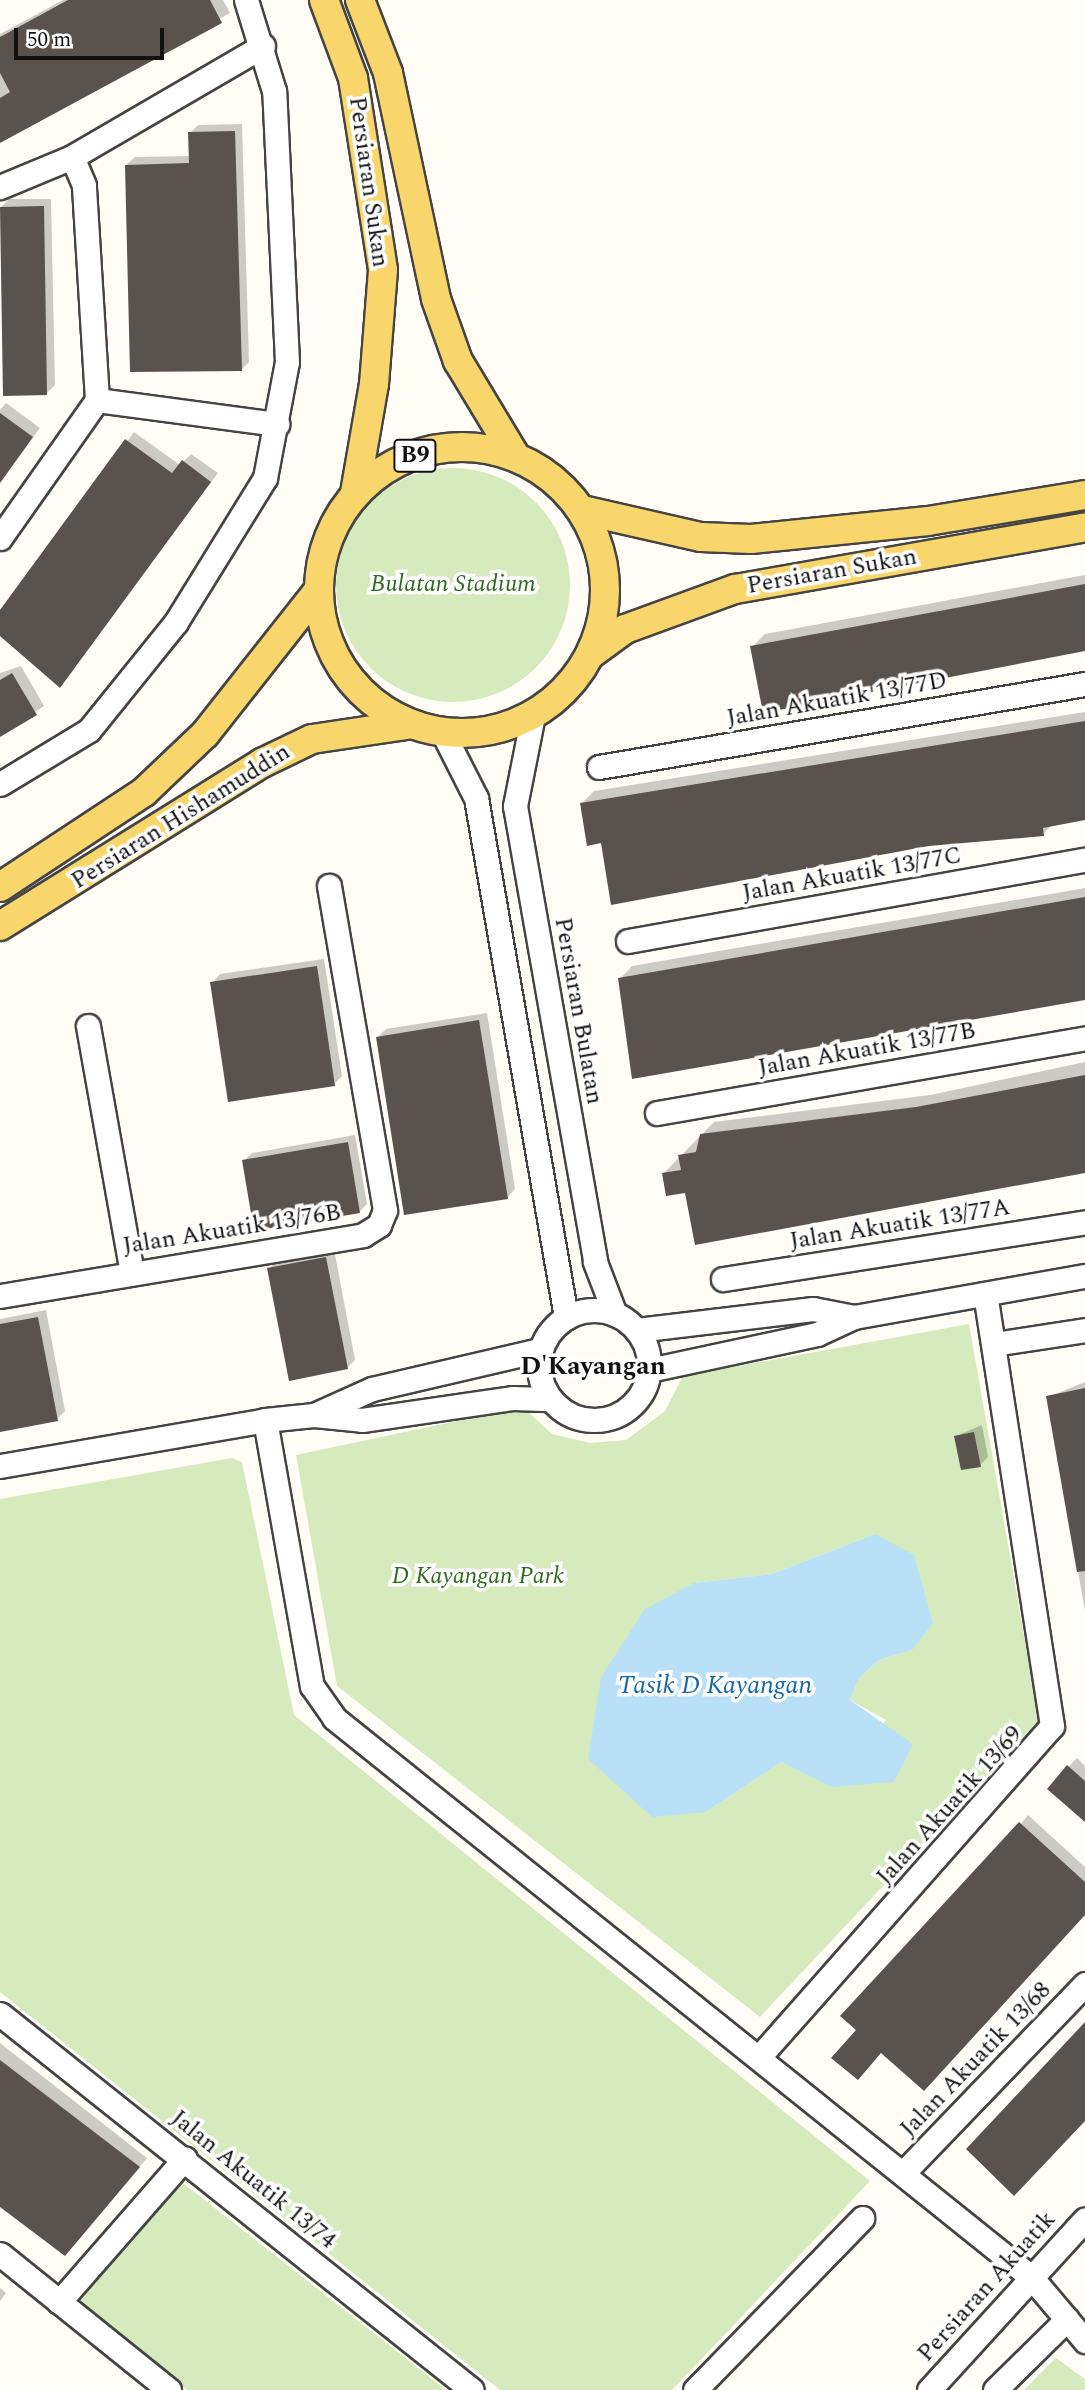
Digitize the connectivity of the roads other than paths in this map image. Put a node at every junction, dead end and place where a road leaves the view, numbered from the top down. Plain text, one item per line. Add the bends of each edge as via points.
1 (246, 0) edge
2 (324, 0) edge
3 (360, 0) edge
4 (263, 46) junction
5 (72, 157) junction
6 (0, 187) edge
7 (97, 400) junction
8 (277, 424) junction
9 (516, 457) junction
10 (355, 493) junction
11 (1085, 495) edge
12 (582, 510) junction
13 (1085, 527) edge
14 (0, 538) edge
15 (318, 591) junction
16 (591, 654) junction
17 (1085, 684) edge
18 (533, 715) junction
19 (412, 724) junction
20 (444, 735) junction
21 (598, 768) dead end
22 (0, 784) edge
23 (1085, 860) edge
24 (329, 886) dead end
25 (0, 887) edge
26 (0, 926) edge
27 (628, 941) dead end
28 (88, 1026) dead end
29 (1085, 1038) edge
30 (657, 1113) dead end
31 (1085, 1222) edge
32 (132, 1273) junction
33 (1085, 1276) edge
34 (723, 1279) dead end
35 (985, 1294) junction
36 (0, 1296) edge
37 (615, 1314) junction
38 (566, 1317) junction
39 (854, 1317) junction
40 (637, 1330) junction
41 (1085, 1330) edge
42 (994, 1344) junction
43 (540, 1350) junction
44 (649, 1370) junction
45 (550, 1399) junction
46 (314, 1415) junction
47 (265, 1420) junction
48 (0, 1466) edge
49 (1085, 1984) edge
50 (0, 2014) edge
51 (759, 2057) junction
52 (185, 2158) junction
53 (904, 2172) junction
54 (862, 2218) dead end
55 (1085, 2219) edge
56 (0, 2255) edge
57 (1031, 2277) junction
58 (59, 2302) junction
59 (1066, 2319) junction
60 (1085, 2341) edge
61 (169, 2390) edge
62 (472, 2390) edge
63 (695, 2390) edge
64 (929, 2390) edge
65 (995, 2390) edge

1 - 4 street
2 - 10 main road, Persiaran Sukan / B9 via 353,78 383,270 374,384
3 - 9 main road, Persiaran Sukan / B9 via 388,73 436,299 458,361
4 - 5 street
4 - 8 street via 274,91 287,362
5 - 6 street
5 - 7 street via 84,185
7 - 8 street
7 - 14 street
8 - 22 street via 265,478 176,622 89,730
9 - 10 main road, B9 via 474,447 430,450 390,466
9 - 12 main road, B9 via 557,482
10 - 15 main road, B9 via 322,556
11 - 12 main road, Persiaran Sukan via 929,521 751,540 690,535
12 - 16 main road, B9 via 603,556 606,606
13 - 16 main road, Persiaran Sukan / B9 via 735,589 625,629
15 - 19 main road, B9 via 325,634 344,672 374,703
15 - 25 main road, Persiaran Hishamuddin via 205,734 144,793
16 - 18 main road, B9 via 566,689
17 - 21 street, Jalan Akuatik 13/77D
18 - 20 main road, B9 via 484,732
18 - 37 street, Persiaran Bulatan via 515,806 595,1262
19 - 20 main road, B9
19 - 26 main road, Persiaran Hishamuddin via 313,738 262,763
20 - 38 street via 476,797
23 - 27 street, Jalan Akuatik 13/77C
24 - 32 street, Jalan Akuatik 13/76B via 385,1210 379,1225 363,1235
28 - 32 street
29 - 30 street, Jalan Akuatik 13/77B
31 - 34 street, Jalan Akuatik 13/77A
32 - 36 street, Jalan Akuatik 13/76B
33 - 35 street
35 - 39 street
35 - 42 street, Jalan Akuatik 13/69
37 - 38 street via 590,1310
37 - 40 street
38 - 43 street
39 - 40 street via 813,1309
39 - 44 street via 817,1334
40 - 44 street
41 - 42 street
42 - 51 street, Jalan Akuatik 13/69 via 1052,1726
43 - 45 street via 541,1384
43 - 46 street via 372,1389
44 - 45 street via 634,1403 609,1417 582,1419
45 - 46 street via 513,1398 362,1420
46 - 47 street
47 - 48 street
47 - 51 street via 312,1686 321,1703
49 - 53 street, Jalan Akuatik 13/68
50 - 52 street, Jalan Akuatik 13/74
51 - 53 street
52 - 58 street
52 - 62 street, Jalan Akuatik 13/74
53 - 57 street
54 - 63 street
55 - 57 street, Persiaran Akuatik
56 - 58 street
57 - 59 street
57 - 64 street, Persiaran Akuatik
58 - 61 street
59 - 60 street
59 - 65 street

